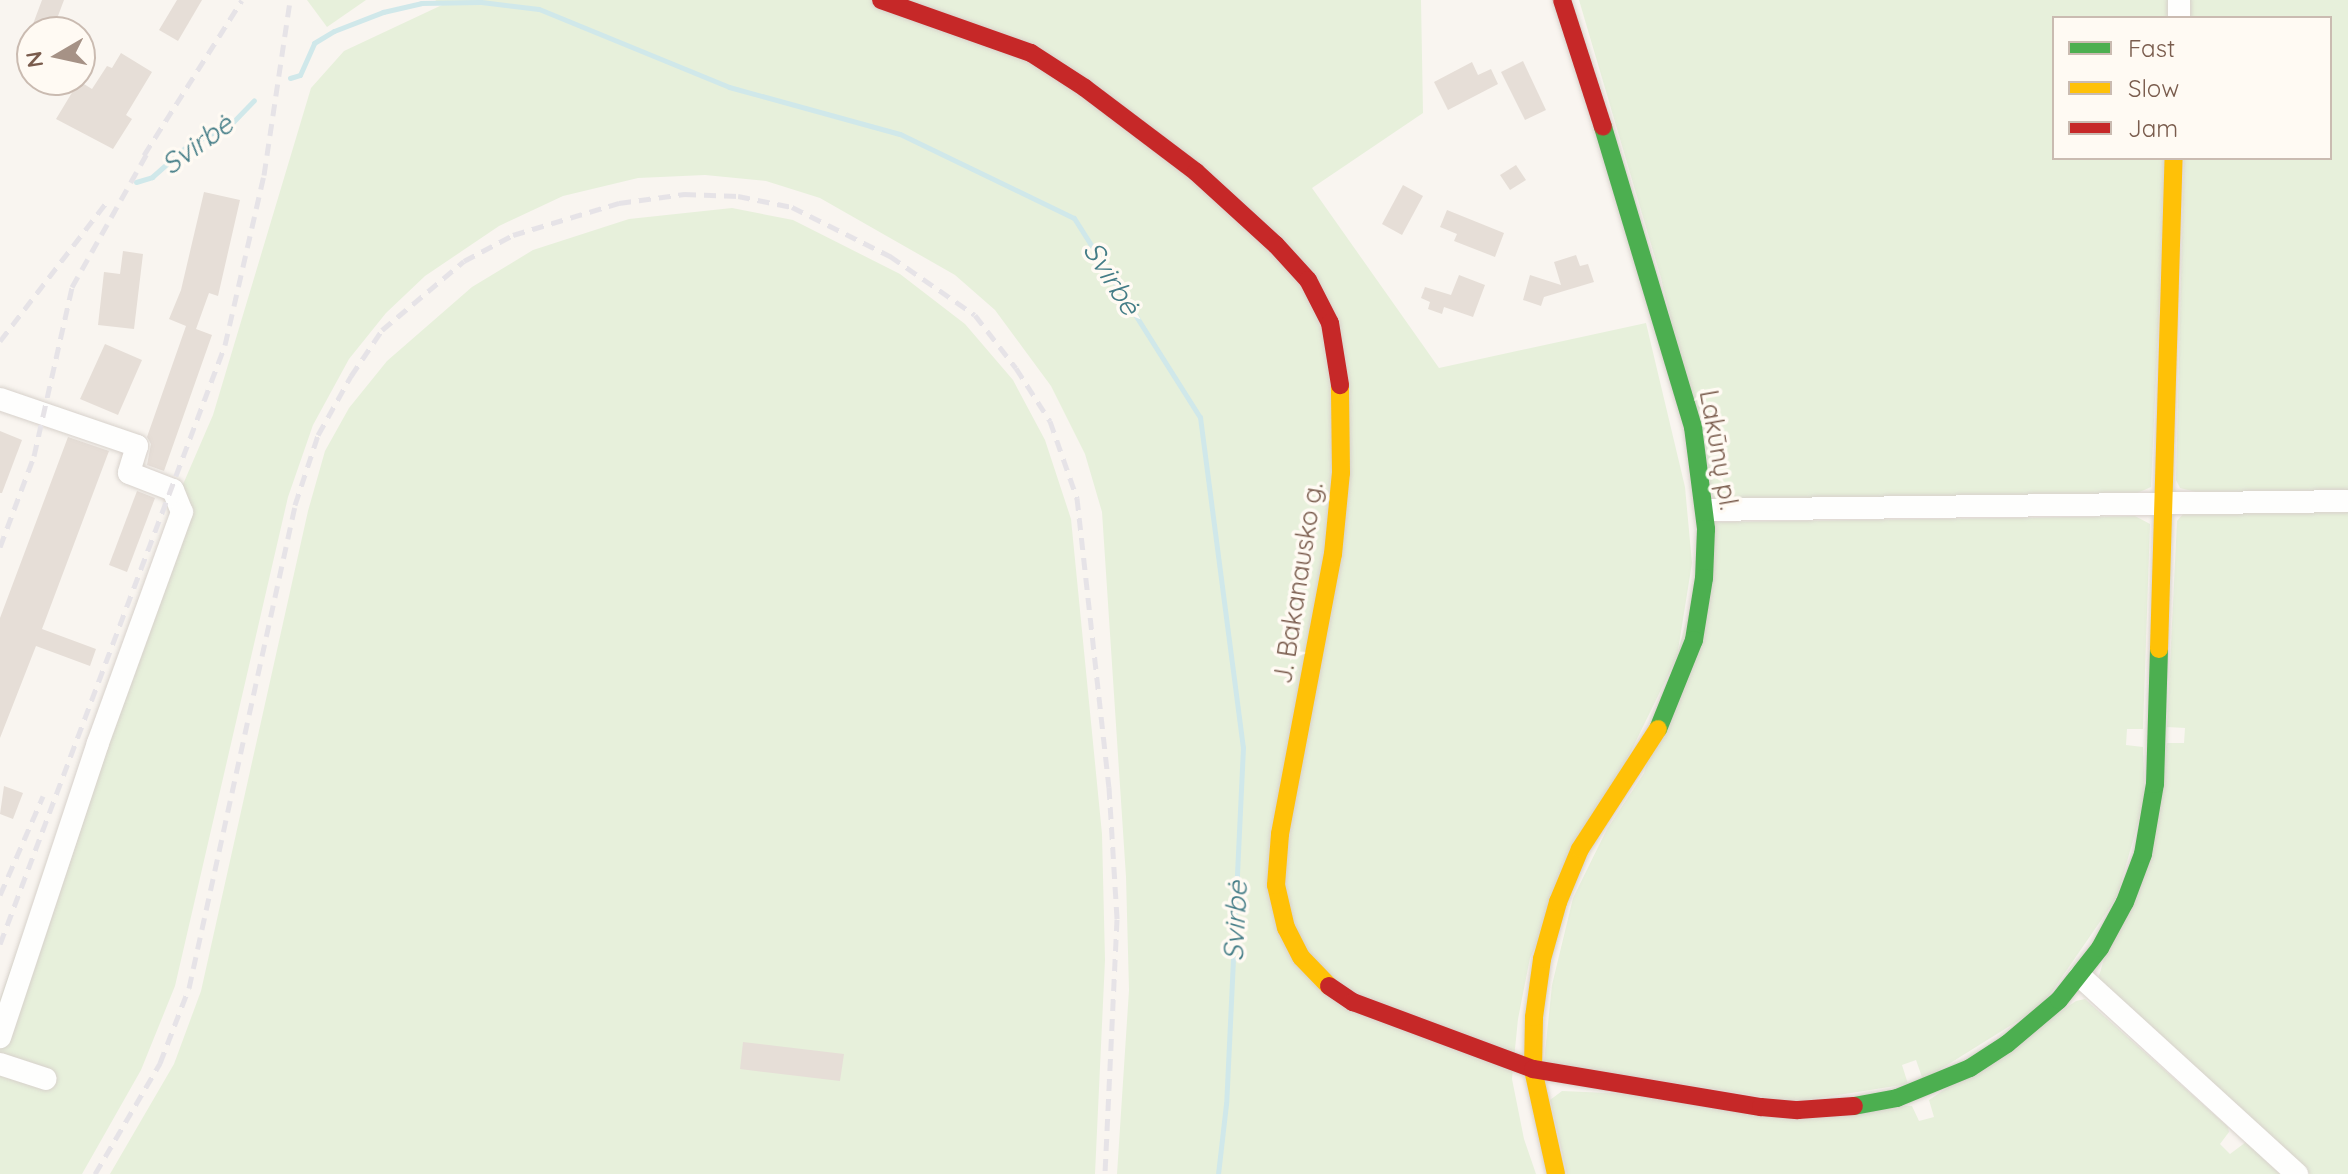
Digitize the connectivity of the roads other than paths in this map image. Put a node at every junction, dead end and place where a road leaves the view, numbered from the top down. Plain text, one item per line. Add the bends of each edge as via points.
1 (881, 0) edge
2 (1562, 0) edge
3 (2174, 160) edge
4 (0, 399) edge
5 (2348, 501) edge
6 (2164, 504) junction
7 (1706, 510) junction
8 (2080, 976) junction
9 (0, 1037) edge
10 (0, 1064) edge
11 (1533, 1069) junction
12 (46, 1079) dead end
13 (1556, 1174) edge
14 (2297, 1174) edge

1 - 11 street, J. Bakanausko g. via 1031,53 1085,88 1196,172 1308,280 1330,323 1338,355 1341,473 1333,554 1280,834 1276,885 1286,928 1320,980 1353,1002
2 - 7 street, Lakūnų pl. via 1674,356 1693,427
3 - 6 street, J. Bakanausko g.
4 - 9 street via 137,446 129,473 173,490 182,512
5 - 6 street
6 - 7 street
6 - 8 street, J. Bakanausko g. via 2155,784 2143,854 2125,902
7 - 11 street, Lakūnų pl. via 1705,569 1694,640 1659,727 1580,849 1558,902 1542,959
8 - 11 street, J. Bakanausko g. via 2034,1023 1970,1068 1907,1094 1854,1106 1761,1107
8 - 14 street
10 - 12 street
11 - 13 street, Lakūnų pl.

